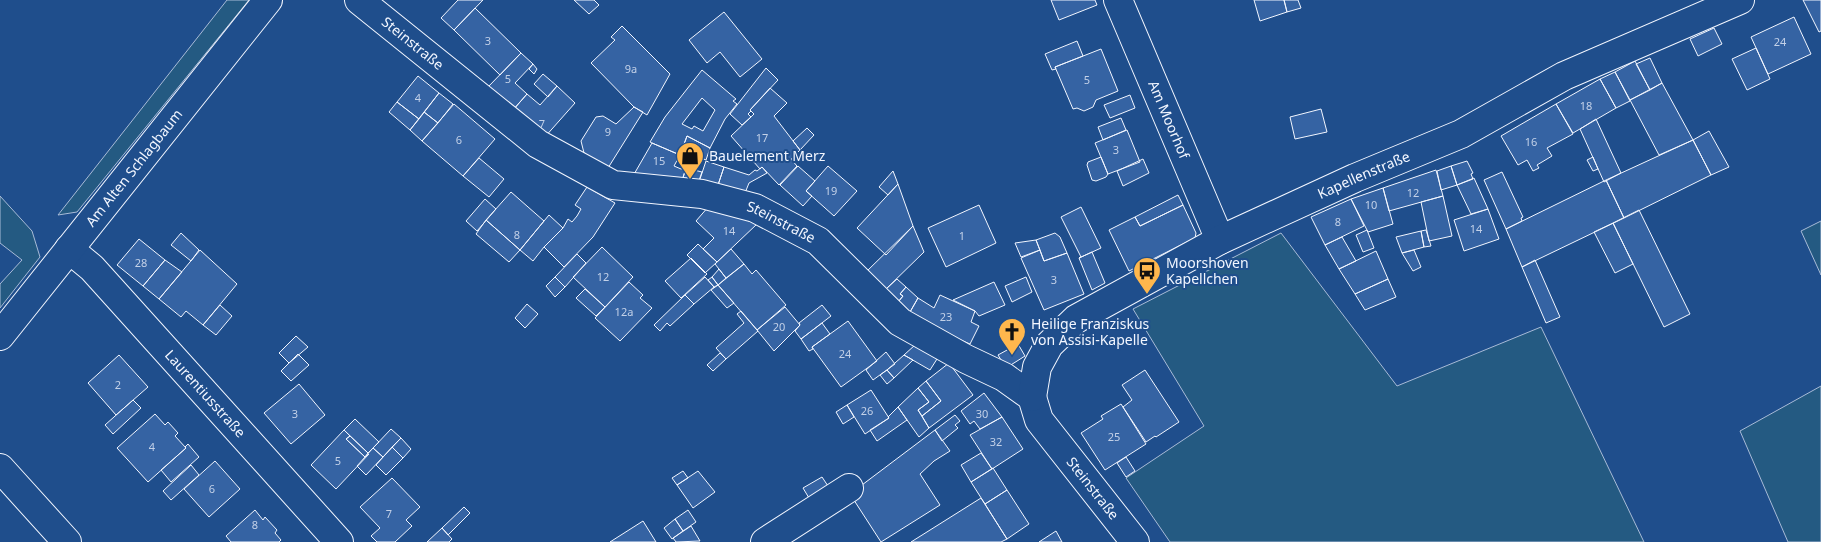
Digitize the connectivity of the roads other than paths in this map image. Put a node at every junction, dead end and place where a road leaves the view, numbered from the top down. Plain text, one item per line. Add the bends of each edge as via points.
1 (268, 0) edge
2 (359, 0) edge
3 (1118, 0) edge
4 (1740, 0) edge
5 (1220, 240) junction
6 (69, 249) junction
7 (0, 336) edge
8 (1032, 397) junction
9 (0, 468) edge
10 (849, 488) dead end
11 (67, 542) edge
12 (339, 542) edge
13 (765, 542) edge
14 (1135, 542) edge

1 - 6 street, Am Alten Schlagbaum
2 - 8 street, Steinstraße via 538,144 613,185 702,194 755,208 818,240 900,322 1004,377
3 - 5 street, Am Moorhof
4 - 5 street, Kapellenstraße via 1564,76 1461,134 1354,178
5 - 8 street, Kapellenstraße via 1076,320 1049,345 1037,367
6 - 7 street, Am Alten Schlagbaum
6 - 12 street, Laurentiusstraße via 92,268
8 - 14 street, Steinstraße via 1039,420
9 - 11 street
10 - 13 street

